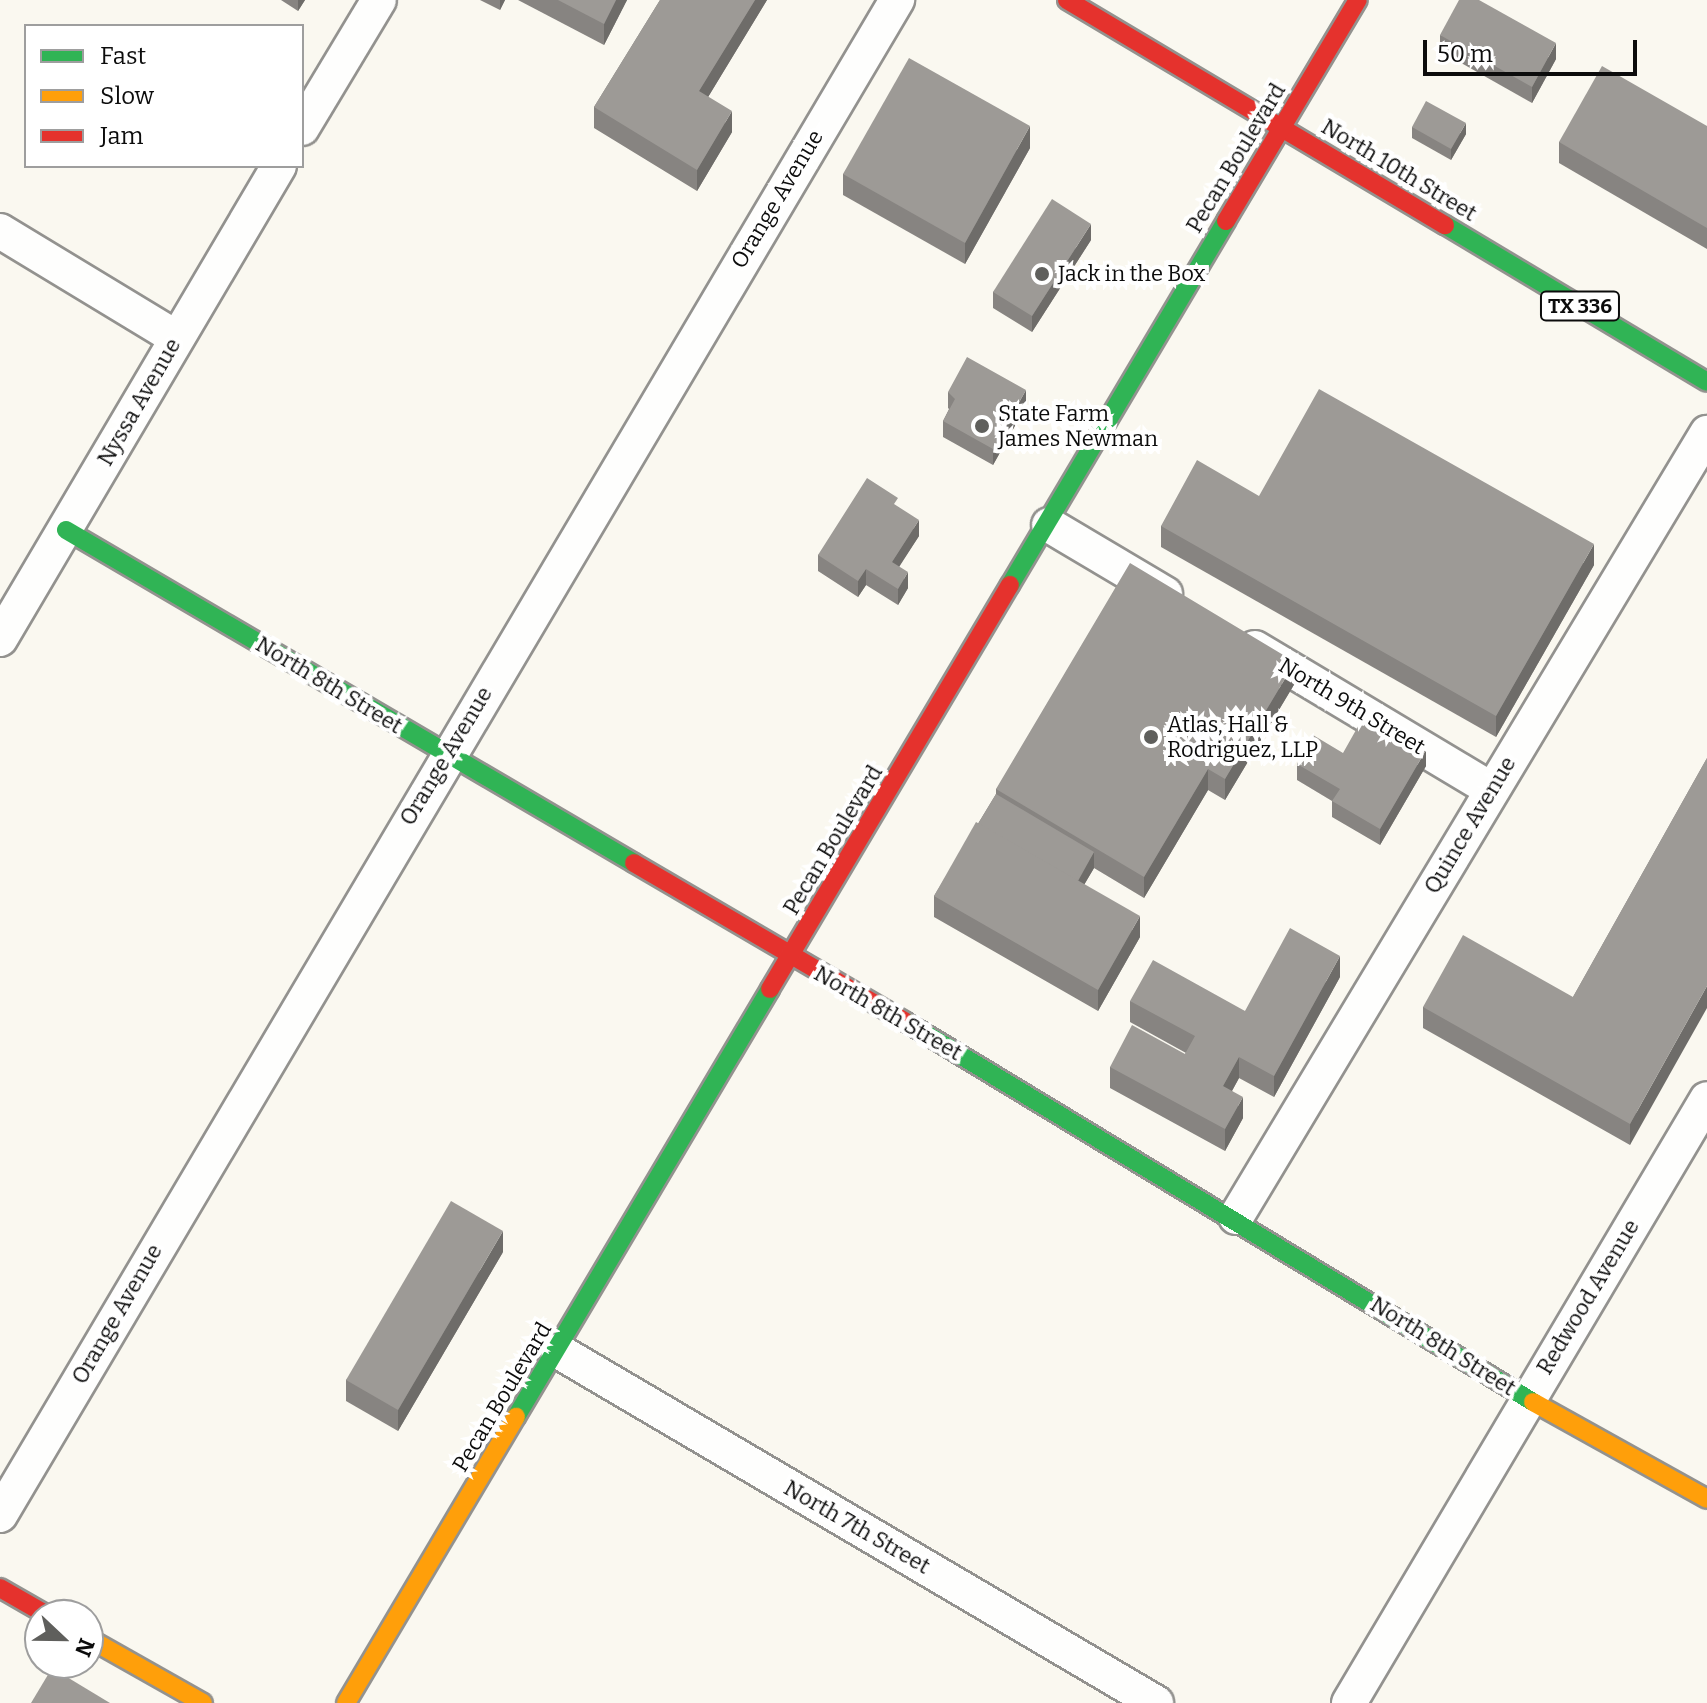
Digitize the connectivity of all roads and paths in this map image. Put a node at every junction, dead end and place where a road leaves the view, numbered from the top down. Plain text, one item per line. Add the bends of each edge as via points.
1 (379, 0) edge
2 (897, 0) edge
3 (1067, 0) edge
4 (1358, 0) edge
5 (304, 125) edge
6 (1281, 128) junction
7 (278, 168) edge
8 (0, 231) edge
9 (175, 337) junction
10 (1707, 382) edge
11 (1707, 433) edge
12 (1049, 525) junction
13 (66, 530) junction
14 (1189, 609) edge
15 (1229, 632) edge
16 (0, 639) edge
17 (446, 754) junction
18 (1491, 789) junction
19 (792, 957) junction
20 (1707, 1099) edge
21 (1236, 1217) junction
22 (558, 1351) junction
23 (1527, 1399) junction
24 (1707, 1499) edge
25 (0, 1515) edge
26 (0, 1588) edge
27 (24, 1602) edge
28 (104, 1647) edge
29 (203, 1703) edge
30 (346, 1703) edge
31 (1156, 1703) edge
32 (1349, 1703) edge

1 - 5 street
2 - 17 street, Orange Avenue
3 - 6 main road, North 10th Street / TX 336
4 - 6 main road, Pecan Boulevard
6 - 10 main road, North 10th Street / TX 336
6 - 12 main road, Pecan Boulevard
7 - 9 street, Nyssa Avenue
8 - 9 street
9 - 13 street, Nyssa Avenue
11 - 18 street, Quince Avenue
12 - 14 street
12 - 19 main road, Pecan Boulevard
13 - 16 street, Nyssa Avenue
13 - 17 main road, North 8th Street
15 - 18 street, North 9th Street
17 - 19 main road, North 8th Street
17 - 25 street, Orange Avenue
18 - 21 street, Quince Avenue
19 - 21 main road, North 8th Street
19 - 22 main road, Pecan Boulevard
20 - 23 street, Redwood Avenue
21 - 23 main road, North 8th Street
22 - 30 main road, Pecan Boulevard
22 - 31 street, North 7th Street
23 - 24 main road, North 8th Street
23 - 32 street, Redwood Avenue
26 - 27 main road
28 - 29 main road

